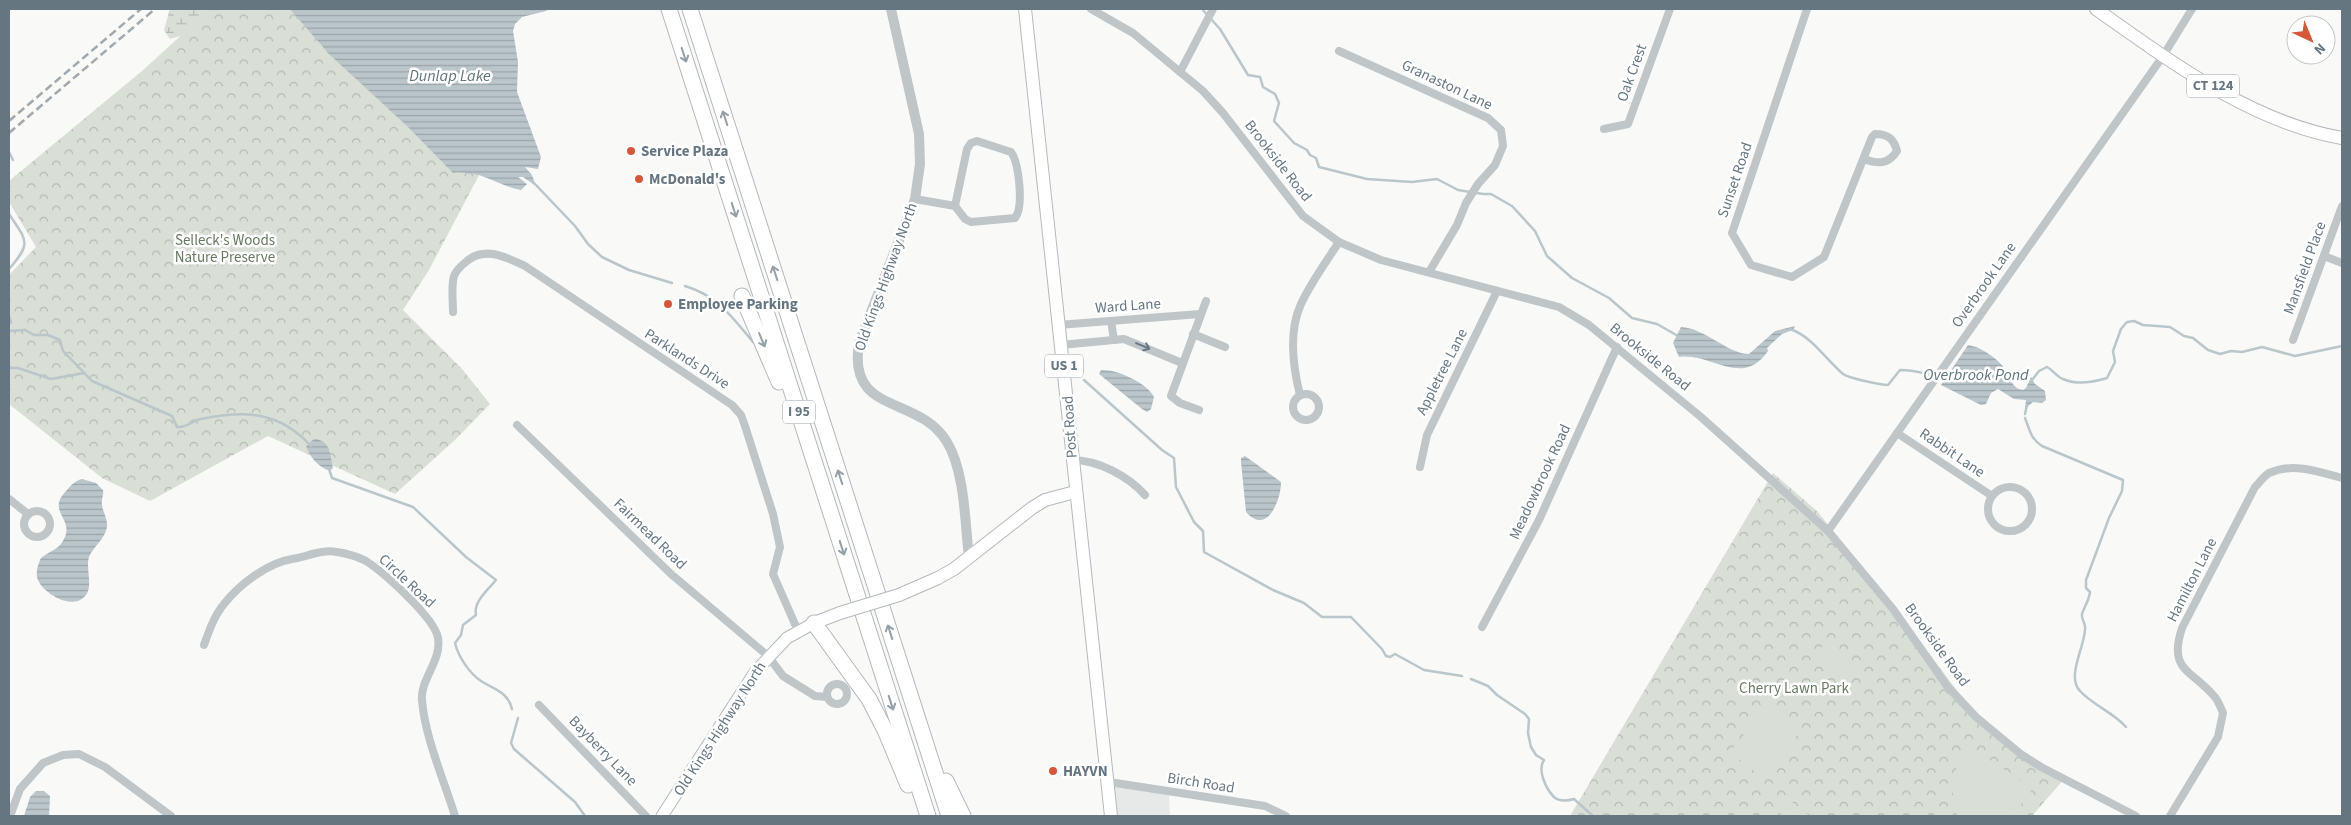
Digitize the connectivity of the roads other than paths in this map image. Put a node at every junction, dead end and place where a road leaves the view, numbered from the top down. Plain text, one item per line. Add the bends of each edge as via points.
1 (669, 9) edge
2 (690, 9) edge
3 (891, 9) edge
4 (1025, 9) edge
5 (1091, 9) edge
6 (1213, 9) edge
7 (1670, 9) edge
8 (1808, 9) edge
9 (2096, 9) edge
10 (2192, 9) edge
11 (1339, 51) dead end
12 (2163, 56) junction
13 (1180, 72) junction
14 (1604, 129) dead end
15 (2342, 138) edge
16 (1863, 159) junction
17 (915, 200) junction
18 (955, 206) junction
19 (2342, 206) edge
20 (1339, 242) junction
21 (2324, 256) junction
22 (2342, 263) edge
23 (1429, 272) junction
24 (1497, 291) junction
25 (742, 296) dead end
26 (1206, 301) dead end
27 (453, 312) dead end
28 (1200, 314) junction
29 (1111, 321) junction
30 (1058, 325) junction
31 (1193, 334) junction
32 (1114, 340) junction
33 (2293, 340) dead end
34 (1061, 345) junction
35 (1225, 346) dead end
36 (1617, 347) junction
37 (1182, 363) junction
38 (1300, 395) dead end
39 (1199, 410) dead end
40 (517, 425) dead end
41 (1897, 432) junction
42 (1072, 460) junction
43 (1420, 468) dead end
44 (2342, 478) edge
45 (1075, 492) junction
46 (1146, 495) dead end
47 (1992, 496) junction
48 (9, 499) edge
49 (28, 514) dead end
50 (835, 526) junction
51 (1828, 531) junction
52 (969, 558) junction
53 (814, 623) junction
54 (1482, 627) dead end
55 (798, 631) junction
56 (204, 645) dead end
57 (768, 656) junction
58 (827, 697) dead end
59 (539, 706) dead end
60 (915, 712) junction
61 (1109, 782) junction
62 (10, 816) edge
63 (171, 816) edge
64 (456, 816) edge
65 (646, 816) edge
66 (662, 816) edge
67 (920, 816) edge
68 (928, 816) edge
69 (949, 816) edge
70 (963, 816) edge
71 (1111, 816) edge
72 (1286, 816) edge
73 (2136, 816) edge
74 (2170, 816) edge

1 -> 50 highway, I 95
60 -> 2 highway, I 95
3 - 17 street, Old Kings Highway North via 919,134 920,164
4 - 30 main road, Post Road / US 1
5 - 13 street, Brookside Road via 1133,33
6 - 13 street
7 - 14 street, Oak Crest via 1628,124
8 - 16 street, Sunset Road via 1732,233 1751,265 1792,278 1824,257
9 - 12 main road, CT 124
10 - 12 street, Overbrook Lane
11 - 23 street, Granaston Lane via 1488,118 1500,130 1503,146 1495,165 1466,203
12 - 15 main road, CT 124 via 2253,108 2299,127
12 - 41 street, Overbrook Lane
13 - 20 street, Brookside Road via 1221,111 1303,216
16 - 16 street, Sunset Road via 1875,134 1889,137 1894,142 1896,151 1891,160 1876,163
17 - 18 street
17 - 52 street, Old Kings Highway North via 859,343 857,373 877,397 922,417 945,440 958,470
18 - 18 street via 971,222 1015,218 1020,206 1016,163 1011,152 977,141 971,143
19 - 21 street, Mansfield Place
20 - 23 street, Brookside Road via 1381,260
20 - 38 street via 1300,305 1296,318 1293,352
21 - 22 street
21 - 33 street, Mansfield Place
23 - 24 street, Brookside Road
24 - 36 street, Brookside Road via 1559,307
24 - 43 street, Appletree Lane via 1427,435
25 -> 50 highway
26 - 28 street
27 - 55 street, Parklands Drive via 454,276 460,267 480,254 494,253 510,258 732,405 745,426 773,514 780,546 773,574
28 - 29 street, Ward Lane
28 - 31 street
29 - 30 street, Ward Lane
29 - 32 street
30 - 34 main road, Post Road / US 1
31 - 35 street
31 - 37 street
32 - 34 street
32 -> 37 street via 1124,339
34 - 42 main road, Post Road / US 1
36 - 51 street, Brookside Road via 1708,423
36 - 54 street, Meadowbrook Road via 1539,520
37 - 39 street via 1171,396 1180,404
40 - 57 street, Fairmead Road via 672,574
41 - 47 street, Rabbit Lane
41 - 51 street, Overbrook Lane
42 - 45 main road, Post Road / US 1
42 - 46 street via 1086,460 1114,472
44 - 74 street, Hamilton Lane via 2298,468 2268,474 2255,487 2182,628 2177,655 2184,669 2215,696 2223,713 2218,737
45 - 52 main road, Old Kings Highway North via 1054,496 1038,504
45 - 61 main road, Post Road / US 1
47 - 47 street, Rabbit Lane via 1988,510 1998,528 2019,530 2029,520 2033,507 2022,490 2003,488
48 - 49 street
50 -> 68 highway, I 95
51 - 73 street, Brookside Road via 1893,609 1947,686 1976,717 2041,767
52 - 53 main road, Old Kings Highway North, bridge via 938,578 899,595
53 - 55 main road, Old Kings Highway North
53 - 67 highway via 873,707
55 - 57 main road, Old Kings Highway North
56 - 64 street, Circle Road via 224,604 242,586 271,566 336,552 365,560 421,611 438,638 436,658 421,697
57 - 58 street, Fairmead Road via 788,681 815,696
57 - 66 main road, Old Kings Highway North via 737,698
59 - 65 street, Bayberry Lane
60 - 69 highway, I 95
60 - 70 highway
61 - 71 main road, Post Road / US 1
61 - 72 street, Birch Road via 1265,806
62 - 63 street via 20,788 43,763 63,755 79,754 105,766

